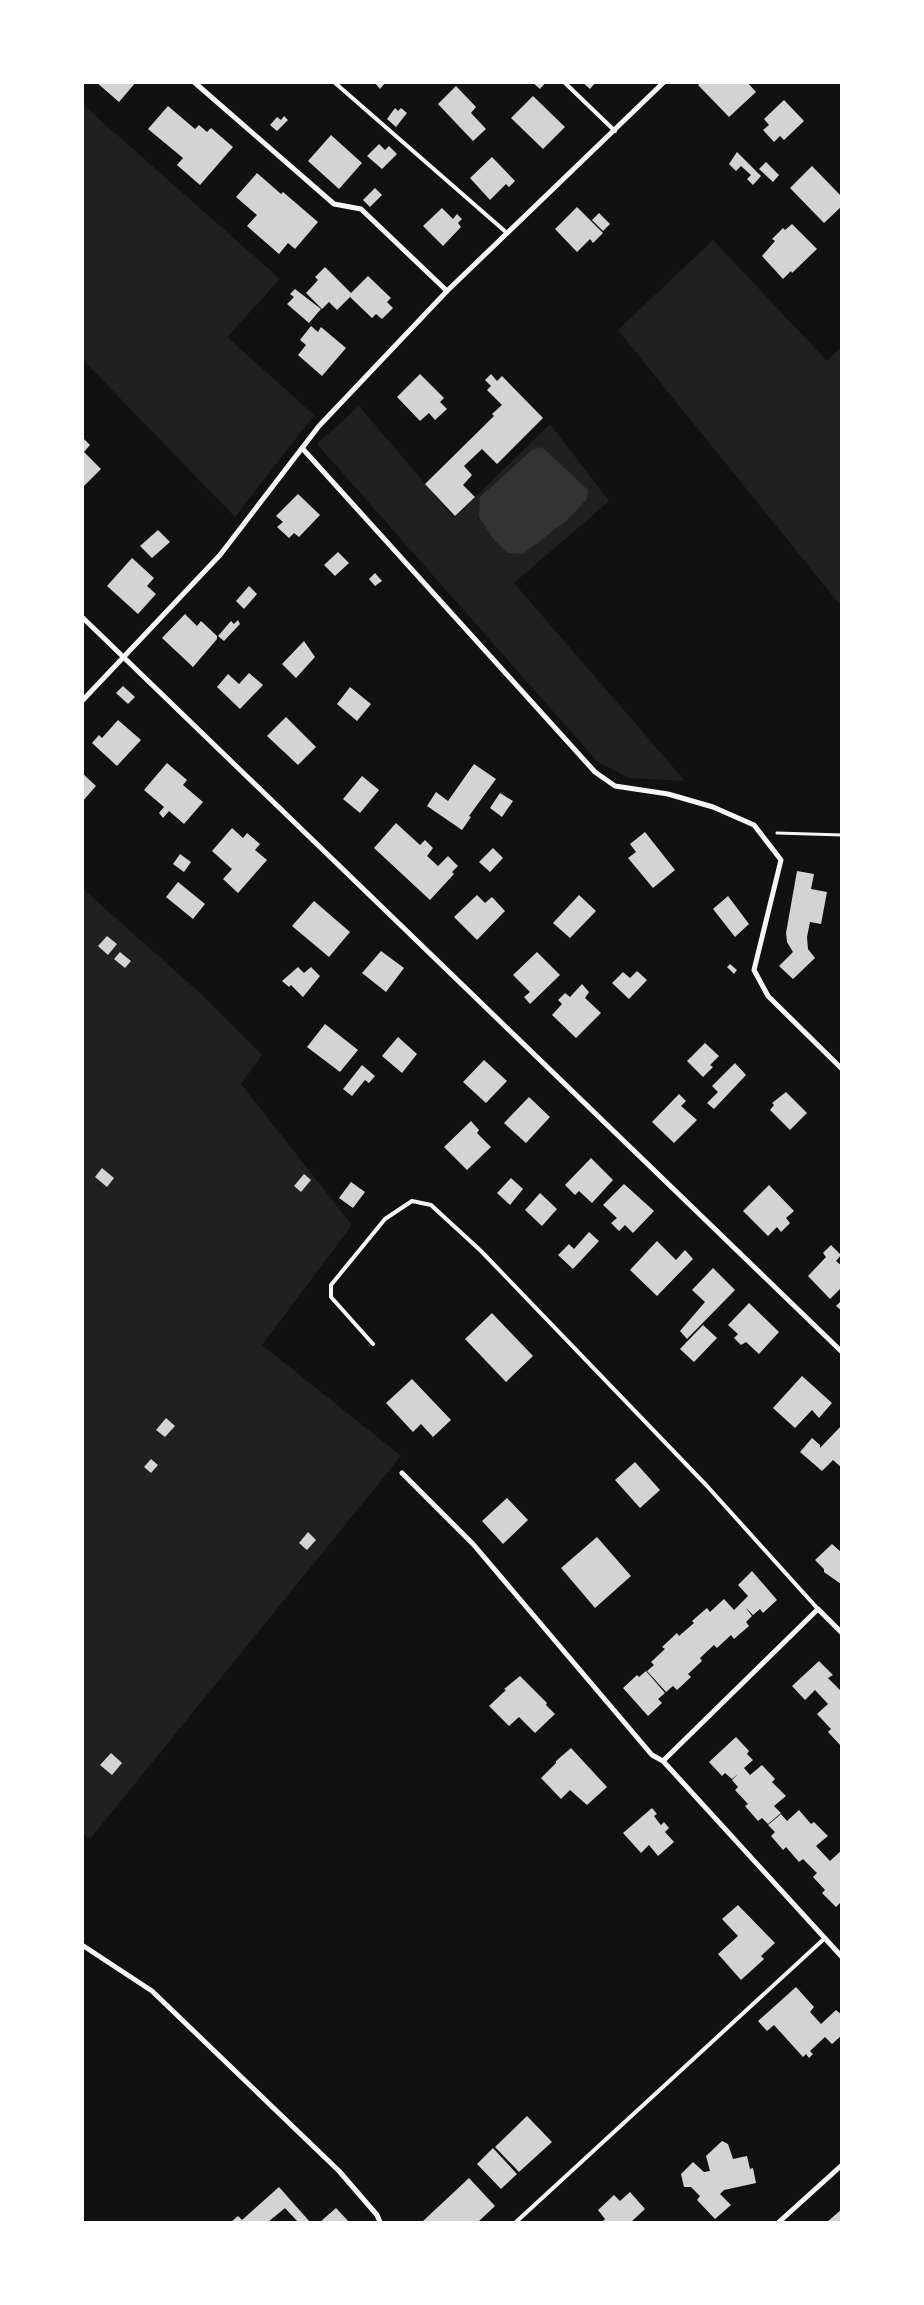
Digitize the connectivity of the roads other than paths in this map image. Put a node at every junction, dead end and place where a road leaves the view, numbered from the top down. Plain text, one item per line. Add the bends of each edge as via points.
1 (194, 82) edge
2 (334, 82) edge
3 (564, 82) edge
4 (664, 82) edge
5 (615, 130) junction
6 (507, 234) junction
7 (447, 291) junction
8 (302, 448) junction
9 (82, 617) edge
10 (124, 656) junction
11 (82, 701) edge
12 (842, 1069) edge
13 (373, 1344) dead end
14 (842, 1352) edge
15 (402, 1473) dead end
16 (818, 1609) junction
17 (842, 1633) edge
18 (663, 1761) junction
19 (824, 1938) junction
20 (82, 1945) edge
21 (842, 1957) edge
22 (842, 2165) edge
23 (380, 2222) edge
24 (516, 2222) edge
25 (779, 2222) edge

1 - 7 street via 334,204 361,209
2 - 6 lane
3 - 5 lane
4 - 5 street
5 - 6 street
6 - 7 street
7 - 8 street
8 - 10 street via 220,555
8 - 12 street via 595,772 615,786 668,794 713,807 754,825 781,860 754,970 768,996
9 - 10 street
10 - 11 street
10 - 14 street
13 - 16 lane via 332,1297 331,1286 385,1219 412,1201 431,1205 495,1265 707,1486
15 - 18 street via 473,1544 652,1754
16 - 17 street
16 - 18 street
18 - 19 street
19 - 21 street
19 - 24 lane
20 - 23 street via 152,1991 338,2171
22 - 25 street

